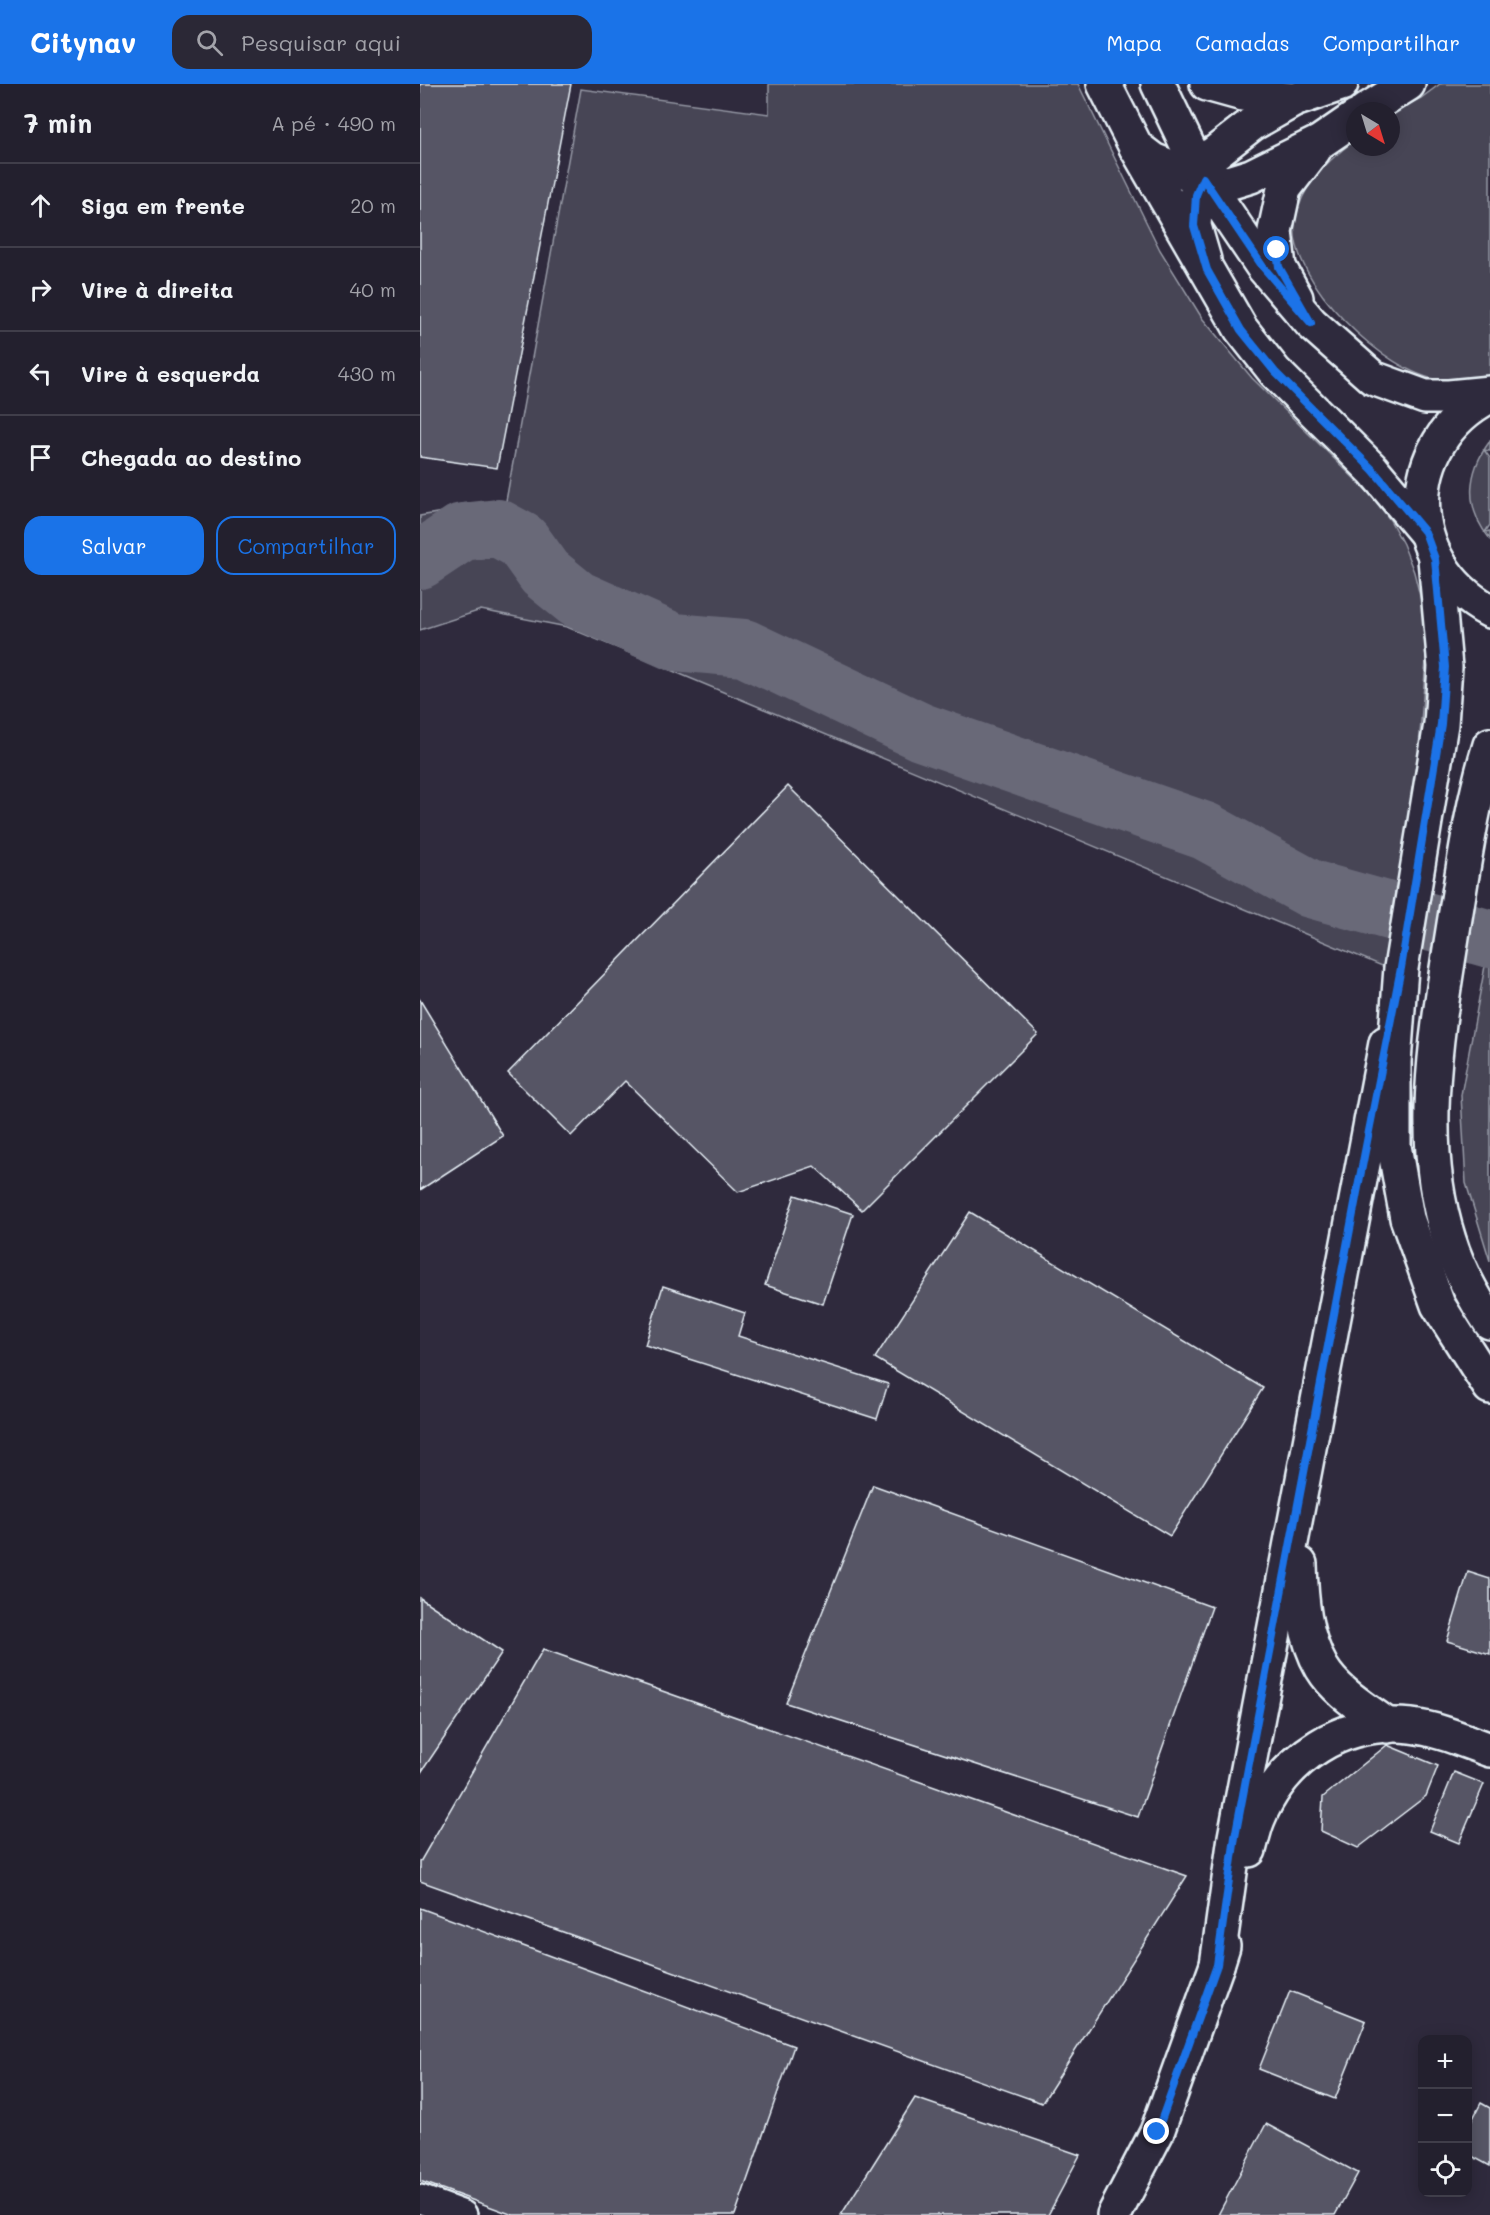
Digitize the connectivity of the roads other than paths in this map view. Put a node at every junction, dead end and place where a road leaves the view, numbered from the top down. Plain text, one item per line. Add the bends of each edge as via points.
1 (1104, 84) edge
2 (1158, 84) edge
3 (1207, 84) edge
4 (1341, 84) edge
5 (1407, 84) edge
6 (1294, 100) junction
7 (1379, 102) edge
8 (1346, 124) edge
9 (1320, 142) junction
10 (1136, 147) junction
11 (1203, 178) junction
12 (1207, 270) junction
13 (1311, 323) junction
14 (1490, 394) edge
15 (1430, 546) junction
16 (1490, 611) edge
17 (1490, 745) edge
18 (1401, 968) junction
19 (1490, 1322) edge
20 (1490, 1387) edge
21 (1301, 1485) junction
22 (1388, 1726) junction
23 (1490, 1750) edge
24 (1217, 1965) junction
25 (420, 2199) edge
26 (463, 2215) edge
27 (1114, 2215) edge

1 - 10 street
2 - 11 street
3 - 6 street via 1243,94
4 - 6 street
5 - 7 street
6 - 11 street via 1252,124 1211,156
8 - 9 street
9 - 11 street via 1251,176 1228,183
9 - 13 street via 1284,189 1275,231 1279,267
10 - 11 street via 1153,160
10 - 12 street
11 - 12 street via 1196,195 1194,226
11 - 13 street via 1263,267
12 - 15 street via 1241,330 1275,372 1373,470
13 - 14 street via 1373,378 1425,397
14 - 15 street via 1455,421 1428,464 1422,515
15 - 16 street via 1446,576 1460,591
15 - 18 street via 1445,667 1441,724
17 - 19 street via 1461,881 1432,1089 1432,1134 1440,1205 1462,1274
18 - 20 street via 1394,1062 1394,1146 1407,1218 1438,1305
18 - 21 street
21 - 22 street via 1301,1603 1313,1645 1322,1668 1334,1683
21 - 24 street via 1235,1837
22 - 23 street via 1422,1728
22 - 24 street via 1360,1728 1331,1738 1303,1756 1275,1788 1258,1819
24 - 27 street via 1157,2132
25 - 26 street

